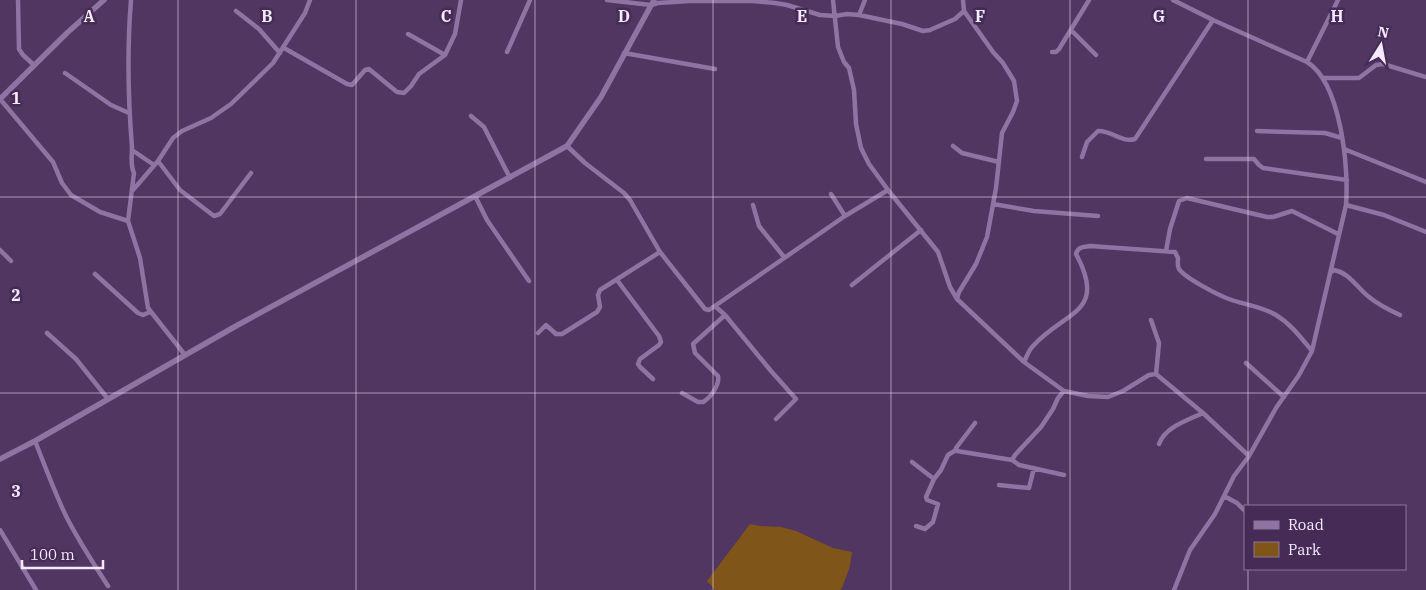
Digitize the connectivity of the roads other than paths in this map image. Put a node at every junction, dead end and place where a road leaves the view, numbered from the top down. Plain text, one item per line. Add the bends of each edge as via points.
1 (18, 0) edge
2 (104, 0) edge
3 (131, 0) edge
4 (310, 0) edge
5 (461, 0) edge
6 (530, 0) edge
7 (607, 0) edge
8 (832, 0) edge
9 (865, 0) edge
10 (963, 0) edge
11 (1089, 0) edge
12 (1173, 0) edge
13 (1338, 0) edge
14 (772, 2) edge
15 (652, 3) edge
16 (236, 11) dead end
17 (964, 11) junction
18 (859, 15) junction
19 (836, 16) junction
20 (1213, 20) junction
21 (1071, 30) junction
22 (408, 34) dead end
23 (284, 48) junction
24 (507, 52) dead end
25 (1052, 52) dead end
26 (280, 53) junction
27 (624, 53) junction
28 (445, 55) junction
29 (1096, 55) dead end
30 (1307, 62) junction
31 (34, 65) junction
32 (714, 69) dead end
33 (65, 73) dead end
34 (1426, 77) edge
35 (1324, 78) junction
36 (0, 99) edge
37 (129, 113) junction
38 (471, 116) dead end
39 (1257, 131) dead end
40 (1342, 138) junction
41 (567, 146) junction
42 (954, 146) dead end
43 (1344, 149) junction
44 (132, 150) junction
45 (1082, 157) dead end
46 (1206, 159) dead end
47 (999, 162) junction
48 (156, 163) junction
49 (251, 174) dead end
50 (510, 178) junction
51 (1347, 180) junction
52 (1426, 182) edge
53 (888, 190) junction
54 (132, 191) junction
55 (831, 194) dead end
56 (475, 196) junction
57 (993, 204) junction
58 (753, 205) dead end
59 (1346, 205) junction
60 (845, 216) junction
61 (1098, 216) dead end
62 (128, 220) junction
63 (921, 230) junction
64 (1426, 232) edge
65 (1338, 234) junction
66 (0, 250) edge
67 (1166, 251) junction
68 (660, 252) junction
69 (784, 257) junction
70 (11, 261) dead end
71 (1330, 273) junction
72 (95, 274) dead end
73 (617, 280) junction
74 (529, 281) dead end
75 (852, 285) dead end
76 (957, 299) junction
77 (713, 307) junction
78 (150, 312) junction
79 (725, 315) junction
80 (1400, 315) dead end
81 (1151, 320) dead end
82 (47, 333) dead end
83 (538, 333) dead end
84 (1312, 351) junction
85 (185, 355) junction
86 (1024, 362) junction
87 (1246, 363) dead end
88 (1156, 374) junction
89 (653, 379) dead end
90 (1064, 391) junction
91 (682, 393) dead end
92 (1284, 397) junction
93 (108, 399) junction
94 (1204, 413) junction
95 (776, 419) dead end
96 (975, 423) dead end
97 (36, 440) junction
98 (1159, 444) dead end
99 (956, 450) junction
100 (1249, 456) junction
101 (0, 459) edge
102 (1012, 460) junction
103 (912, 462) dead end
104 (1034, 468) junction
105 (1064, 475) dead end
106 (934, 479) junction
107 (999, 485) dead end
108 (1224, 496) junction
109 (1244, 510) edge
110 (916, 526) dead end
111 (0, 530) edge
112 (108, 586) dead end
113 (36, 590) edge
114 (1174, 590) edge

1 - 31 street via 20,49
2 - 31 street
3 - 37 street
4 - 23 street
5 - 28 street via 455,34
6 - 24 street
7 - 15 street
8 - 19 street
9 - 18 street
10 - 17 street
11 - 21 street
12 - 20 street
13 - 30 street
14 - 15 street
14 - 19 street
15 - 27 street
16 - 26 street via 259,29
17 - 18 street via 955,19 925,31
17 - 47 street via 1003,63 1016,87 1017,101 1002,133
18 - 19 street
19 - 53 street via 838,47 854,90 861,148
20 - 30 street
20 - 45 street via 1135,139 1098,131 1088,142
21 - 25 street via 1058,51
21 - 29 street
22 - 28 street
23 - 26 street
23 - 28 street via 350,85 369,69 402,94 419,74
26 - 48 street via 266,71 230,104 173,138
27 - 32 street
27 - 41 street via 601,96
30 - 35 street
31 - 36 street
33 - 37 street via 111,105
34 - 35 street via 1378,64 1359,78
35 - 40 street
36 - 62 street via 53,162 70,195 100,212
37 - 44 street
38 - 50 street via 484,127
39 - 40 street via 1325,133
40 - 43 street
41 - 50 street
41 - 68 street via 630,200
42 - 47 street via 962,153
43 - 51 street
43 - 52 street
44 - 48 street
44 - 54 street
46 - 51 street via 1254,158 1263,168
47 - 57 street
48 - 49 street via 180,190 216,216
48 - 54 street
50 - 56 street
51 - 59 street
53 - 60 street
53 - 63 street
54 - 62 street
55 - 60 street
56 - 74 street via 487,220
56 - 85 street
57 - 61 street
57 - 76 street via 980,255
58 - 69 street via 759,226
59 - 64 street via 1384,215
59 - 65 street
60 - 69 street
62 - 78 street via 140,258
63 - 75 street
63 - 76 street via 938,252
65 - 67 street via 1292,211 1267,217 1186,198 1179,202
65 - 71 street
66 - 70 street
67 - 84 street via 1176,254 1180,270 1188,277 1223,297 1264,308 1278,316
67 - 86 street via 1079,248 1076,254 1088,282 1085,299 1078,310 1032,346
68 - 73 street
68 - 77 street via 705,309
69 - 77 street
71 - 80 street via 1334,270 1341,272 1369,297
71 - 84 street
72 - 78 street via 138,313
73 - 83 street via 599,292 600,307 596,312 562,334 556,334 546,325
73 - 89 street via 660,336 659,345 638,364
76 - 86 street
77 - 79 street
78 - 85 street
79 - 91 street via 693,344 694,352 718,376 718,384 703,402
79 - 95 street via 796,399
81 - 88 street via 1160,343
82 - 93 street via 76,359
84 - 92 street
85 - 93 street
86 - 90 street
87 - 92 street
88 - 90 street via 1108,397
88 - 94 street
90 - 102 street via 1041,427
92 - 100 street
93 - 97 street
94 - 98 street via 1170,430
94 - 100 street
96 - 99 street
97 - 101 street
97 - 112 street via 66,516
99 - 102 street
99 - 106 street via 948,455
100 - 108 street
102 - 104 street
103 - 106 street
104 - 105 street
104 - 107 street via 1029,488
106 - 110 street via 926,499 938,504 935,515 926,529
108 - 109 street
108 - 114 street via 1190,550
111 - 113 street

